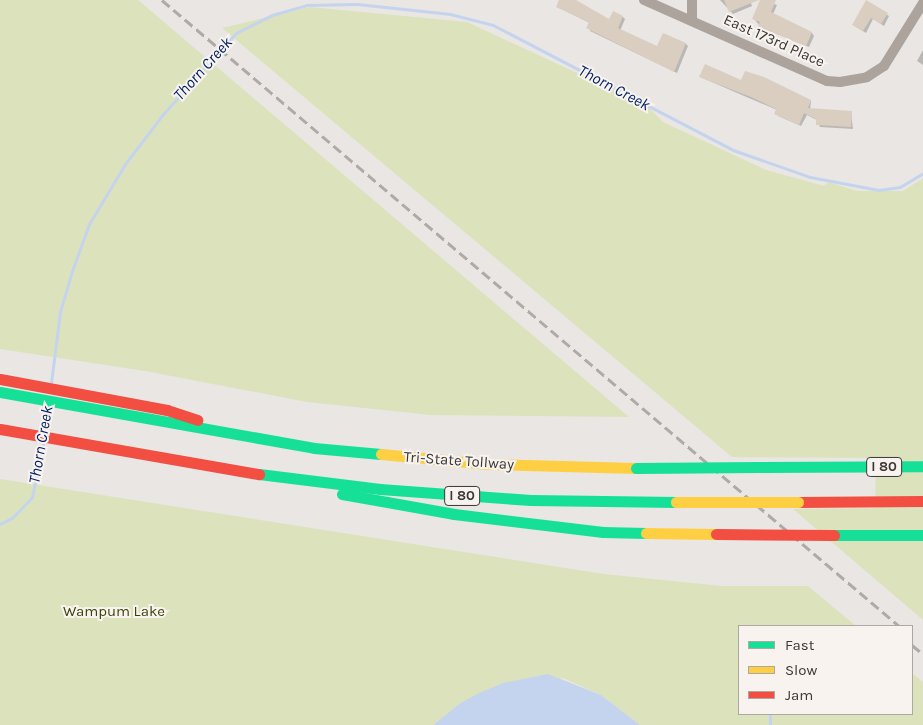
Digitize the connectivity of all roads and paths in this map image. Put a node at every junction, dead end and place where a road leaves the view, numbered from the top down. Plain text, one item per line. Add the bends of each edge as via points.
1 (644, 0) edge
2 (692, 0) edge
3 (923, 3) edge
4 (692, 21) junction
5 (0, 379) edge
6 (0, 392) edge
7 (0, 429) edge
8 (254, 440) junction
9 (923, 458) edge
10 (923, 466) edge
11 (846, 467) junction
12 (249, 473) junction
13 (923, 501) edge
14 (923, 535) edge

1 - 4 street, East 173rd Place
2 - 4 street
3 - 4 street, East 173rd Place via 891,58 877,73 849,82 827,81
5 - 8 highway via 167,410
6 - 8 highway, Tri-State Tollway / I 80
7 - 12 highway, I 80
8 - 11 highway, Tri-State Tollway / I 80, bridge via 430,460 636,468
9 - 11 highway
10 - 11 highway, Tri-State Tollway / I 80
12 - 13 highway, I 80, bridge via 433,494 531,500
12 - 14 highway, bridge via 381,504 603,532

